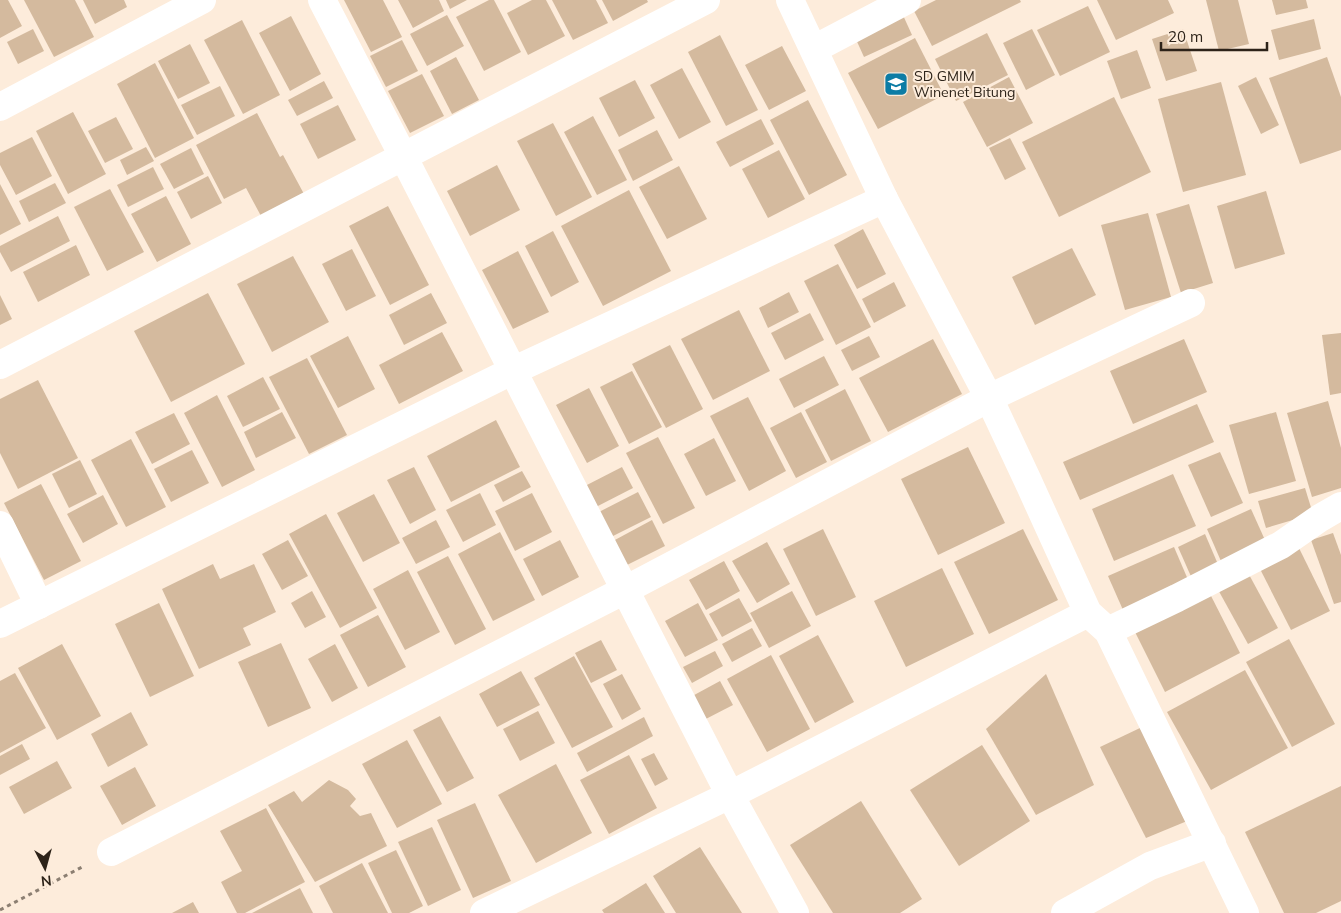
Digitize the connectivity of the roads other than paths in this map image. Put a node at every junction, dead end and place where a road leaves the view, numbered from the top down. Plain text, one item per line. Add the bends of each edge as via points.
1 (202, 0) edge
2 (322, 0) edge
3 (706, 0) edge
4 (790, 0) edge
5 (908, 0) edge
6 (814, 49) junction
7 (0, 106) edge
8 (403, 156) junction
9 (884, 199) junction
10 (1191, 303) dead end
11 (0, 365) edge
12 (512, 371) junction
13 (989, 398) junction
14 (1341, 506) edge
15 (0, 525) edge
16 (625, 590) junction
17 (39, 605) junction
18 (1088, 613) junction
19 (0, 624) edge
20 (1108, 631) junction
21 (730, 795) junction
22 (1212, 843) junction
23 (111, 852) road end
24 (484, 913) edge
25 (795, 913) edge
26 (1065, 913) edge
27 (1246, 913) edge

1 - 7 street
2 - 8 street
3 - 8 street
4 - 6 street
5 - 6 street
6 - 9 street
8 - 11 street
8 - 12 street
9 - 12 street
9 - 13 street
10 - 13 street
12 - 16 street
12 - 17 street
13 - 16 street
13 - 18 street
14 - 20 street via 1281,545
15 - 17 street
16 - 21 street
16 - 23 street
17 - 19 street
18 - 20 street
18 - 21 street
20 - 22 street
21 - 24 street
21 - 25 street
22 - 26 street via 1150,866
22 - 27 street

